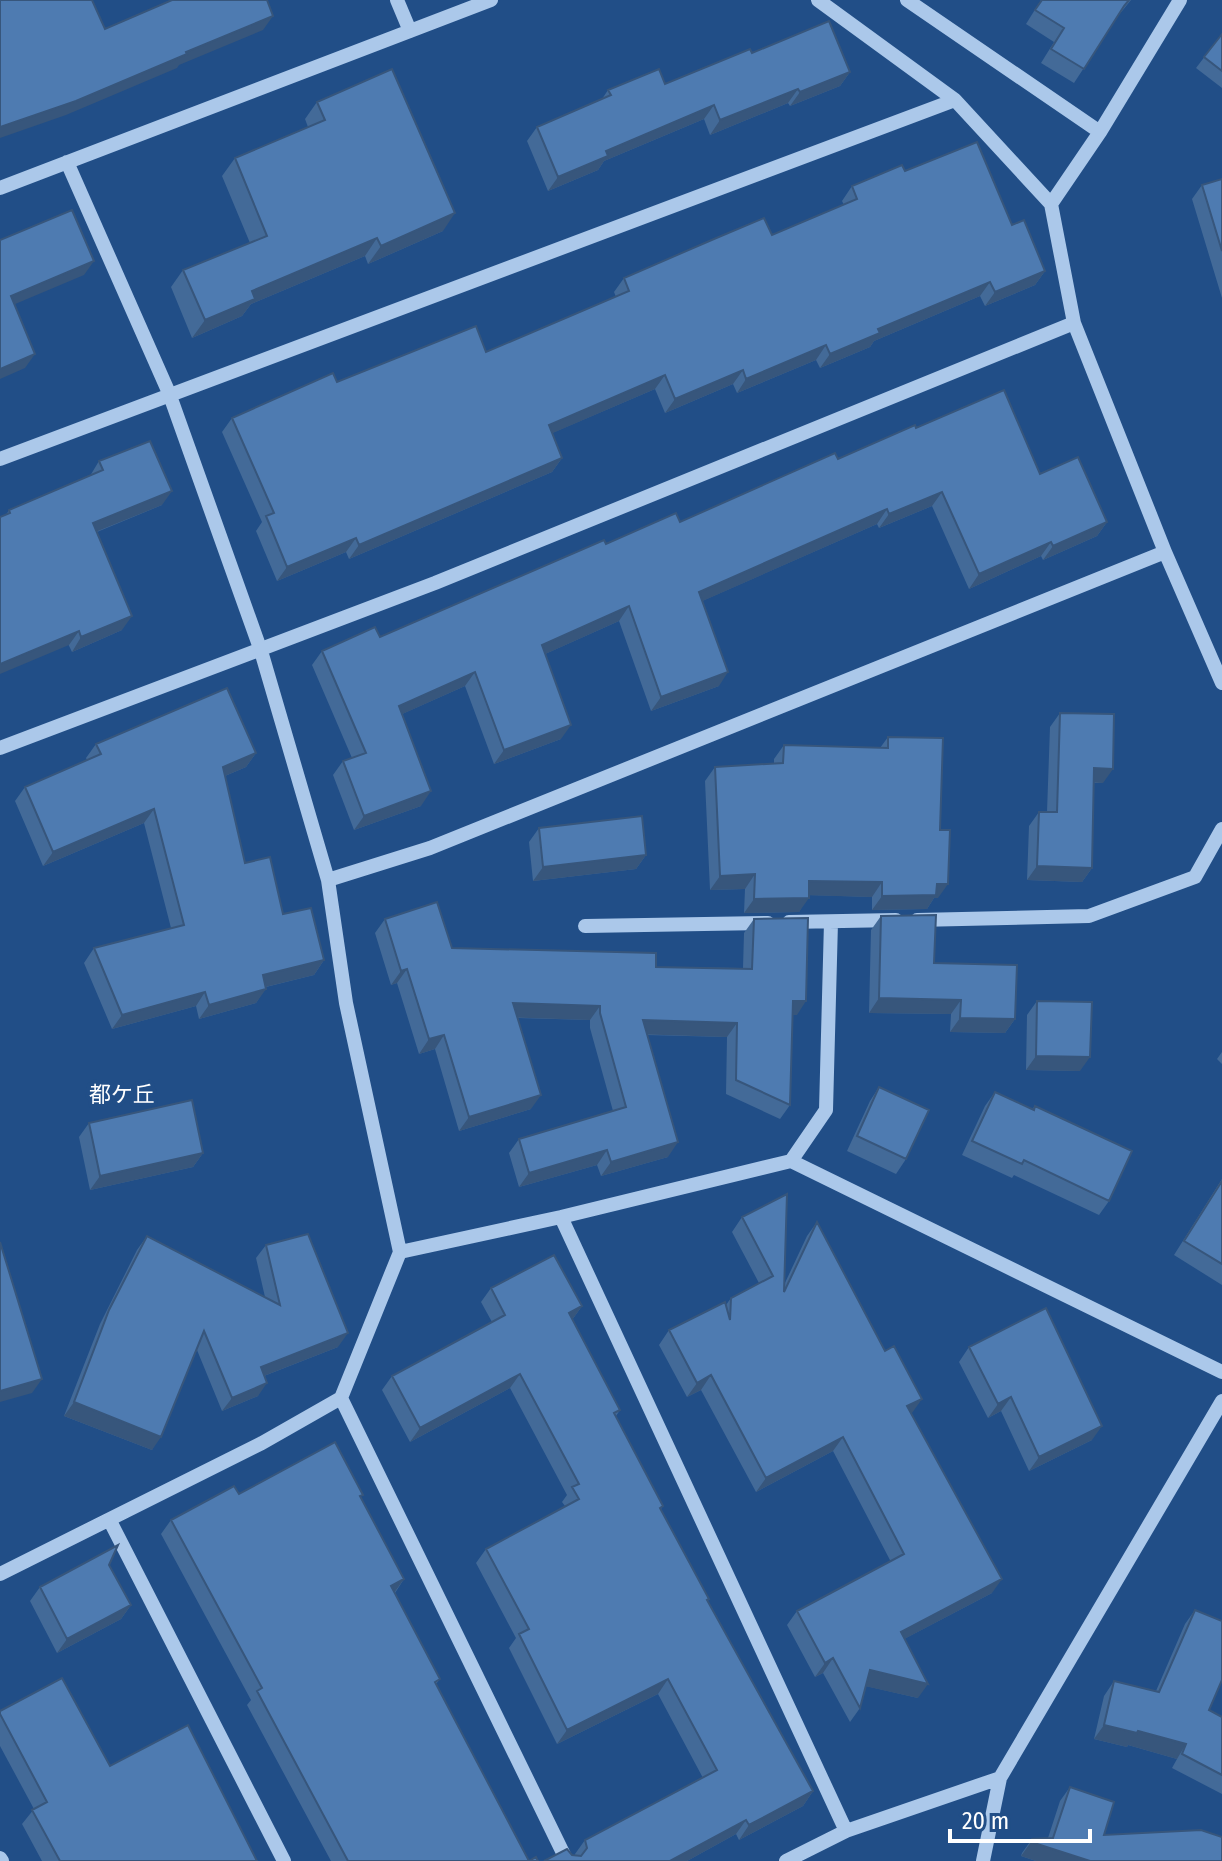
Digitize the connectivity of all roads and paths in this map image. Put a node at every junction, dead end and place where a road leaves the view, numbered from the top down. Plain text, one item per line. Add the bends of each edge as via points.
1 (397, 0) edge
2 (491, 0) edge
3 (818, 0) edge
4 (907, 0) edge
5 (1180, 0) edge
6 (410, 31) junction
7 (955, 100) junction
8 (1100, 132) junction
9 (67, 162) junction
10 (0, 188) edge
11 (1051, 204) junction
12 (1074, 323) junction
13 (169, 393) junction
14 (0, 459) edge
15 (1165, 552) junction
16 (261, 651) junction
17 (1222, 683) edge
18 (0, 748) edge
19 (1222, 829) edge
20 (328, 880) junction
21 (831, 922) junction
22 (585, 926) dead end
23 (791, 1161) junction
24 (561, 1217) junction
25 (400, 1252) junction
26 (1222, 1372) edge
27 (341, 1398) junction
28 (1222, 1401) edge
29 (110, 1521) junction
30 (0, 1574) edge
31 (1000, 1778) junction
32 (846, 1831) junction
33 (284, 1861) edge
34 (567, 1861) edge
35 (786, 1861) edge
36 (983, 1861) edge

1 - 6 street
2 - 6 street
3 - 7 street
4 - 8 street
5 - 8 street
6 - 9 street
7 - 11 street
7 - 13 street
8 - 11 street
9 - 10 street
9 - 13 street
11 - 12 street
12 - 15 street
12 - 16 street
13 - 14 street
13 - 16 street
15 - 17 street
15 - 20 street via 430,848
16 - 18 street
16 - 20 street
19 - 21 street via 1195,877 1089,916
20 - 25 street via 346,1003
21 - 22 street
21 - 23 street via 826,1110
23 - 24 street
23 - 26 street
24 - 25 street
24 - 32 street
25 - 27 street
27 - 29 street
27 - 34 street
28 - 31 street
29 - 30 street
29 - 33 street
31 - 32 street
31 - 36 street
32 - 35 street

